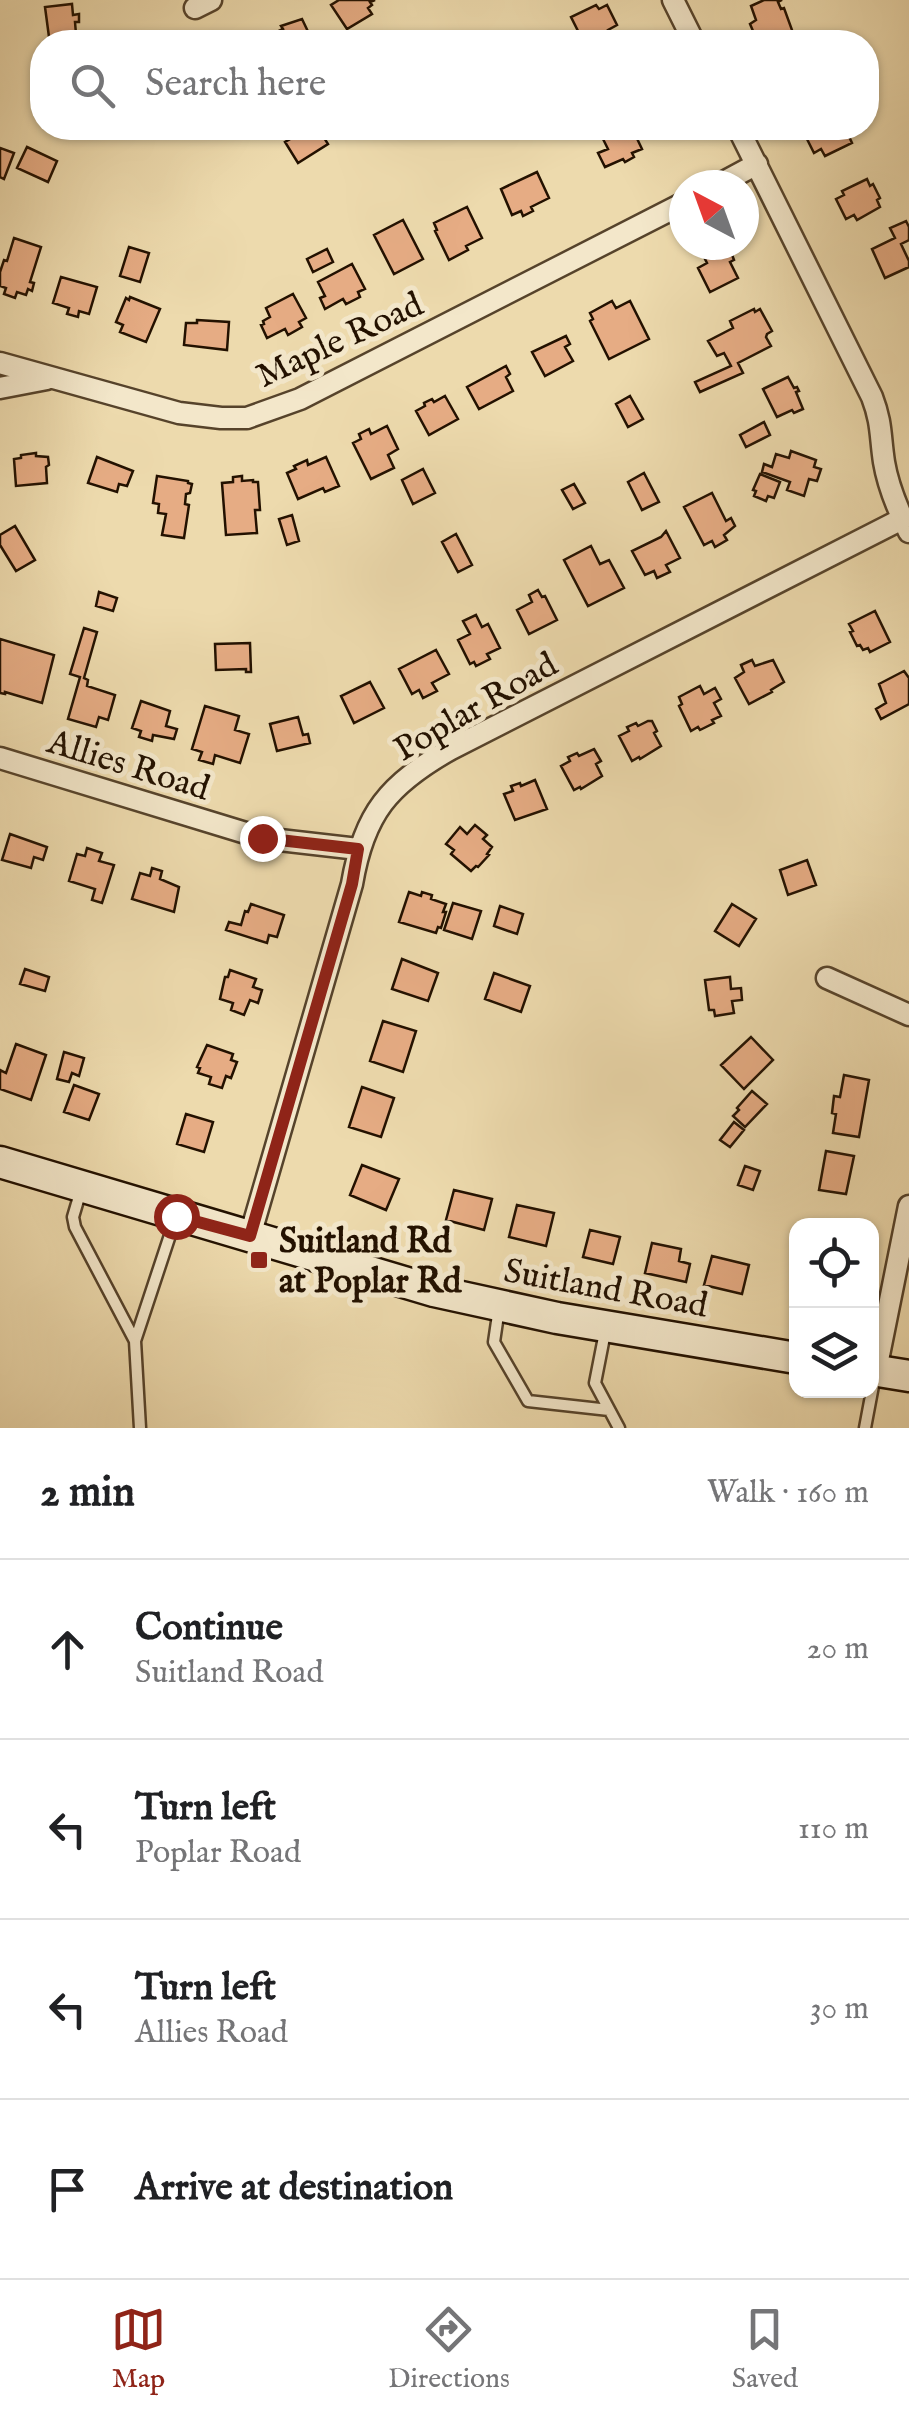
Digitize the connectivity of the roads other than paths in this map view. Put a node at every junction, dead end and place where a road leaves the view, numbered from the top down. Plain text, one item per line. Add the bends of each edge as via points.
1 (672, 0) edge
2 (688, 30) edge
3 (744, 140) edge
4 (757, 164) junction
5 (746, 170) edge
6 (669, 211) edge
7 (0, 363) edge
8 (51, 378) junction
9 (0, 388) edge
10 (906, 525) edge
11 (0, 758) edge
12 (358, 849) junction
13 (827, 978) dead end
14 (909, 1019) edge
15 (0, 1162) edge
16 (82, 1188) junction
17 (909, 1206) edge
18 (176, 1216) junction
19 (250, 1236) junction
20 (500, 1307) junction
21 (606, 1326) junction
22 (135, 1341) junction
23 (879, 1347) edge
24 (789, 1357) edge
25 (879, 1371) edge
26 (909, 1376) edge
27 (870, 1398) edge
28 (610, 1410) junction
29 (140, 1428) edge
30 (619, 1428) edge
31 (866, 1428) edge

1 - 2 street
3 - 4 street
4 - 5 street
4 - 10 street via 872,397 891,490
6 - 8 street, Maple Road via 300,399 247,418 179,413
7 - 8 street, Maple Road
8 - 9 street
10 - 12 street, Poplar Road via 429,762 383,803
11 - 12 street, Allies Road via 262,838
12 - 19 street, Poplar Road
13 - 14 street
15 - 16 main road, Suitland Road
16 - 18 main road, Suitland Road
16 - 22 lane via 75,1227
17 - 23 street
18 - 19 main road, Suitland Road
18 - 22 lane
19 - 20 main road, Suitland Road
20 - 21 main road, Suitland Road
20 - 28 lane via 494,1342 528,1401
21 - 24 main road, Suitland Road
21 - 28 lane via 595,1383
22 - 29 lane
25 - 26 main road
27 - 31 lane
28 - 30 lane

